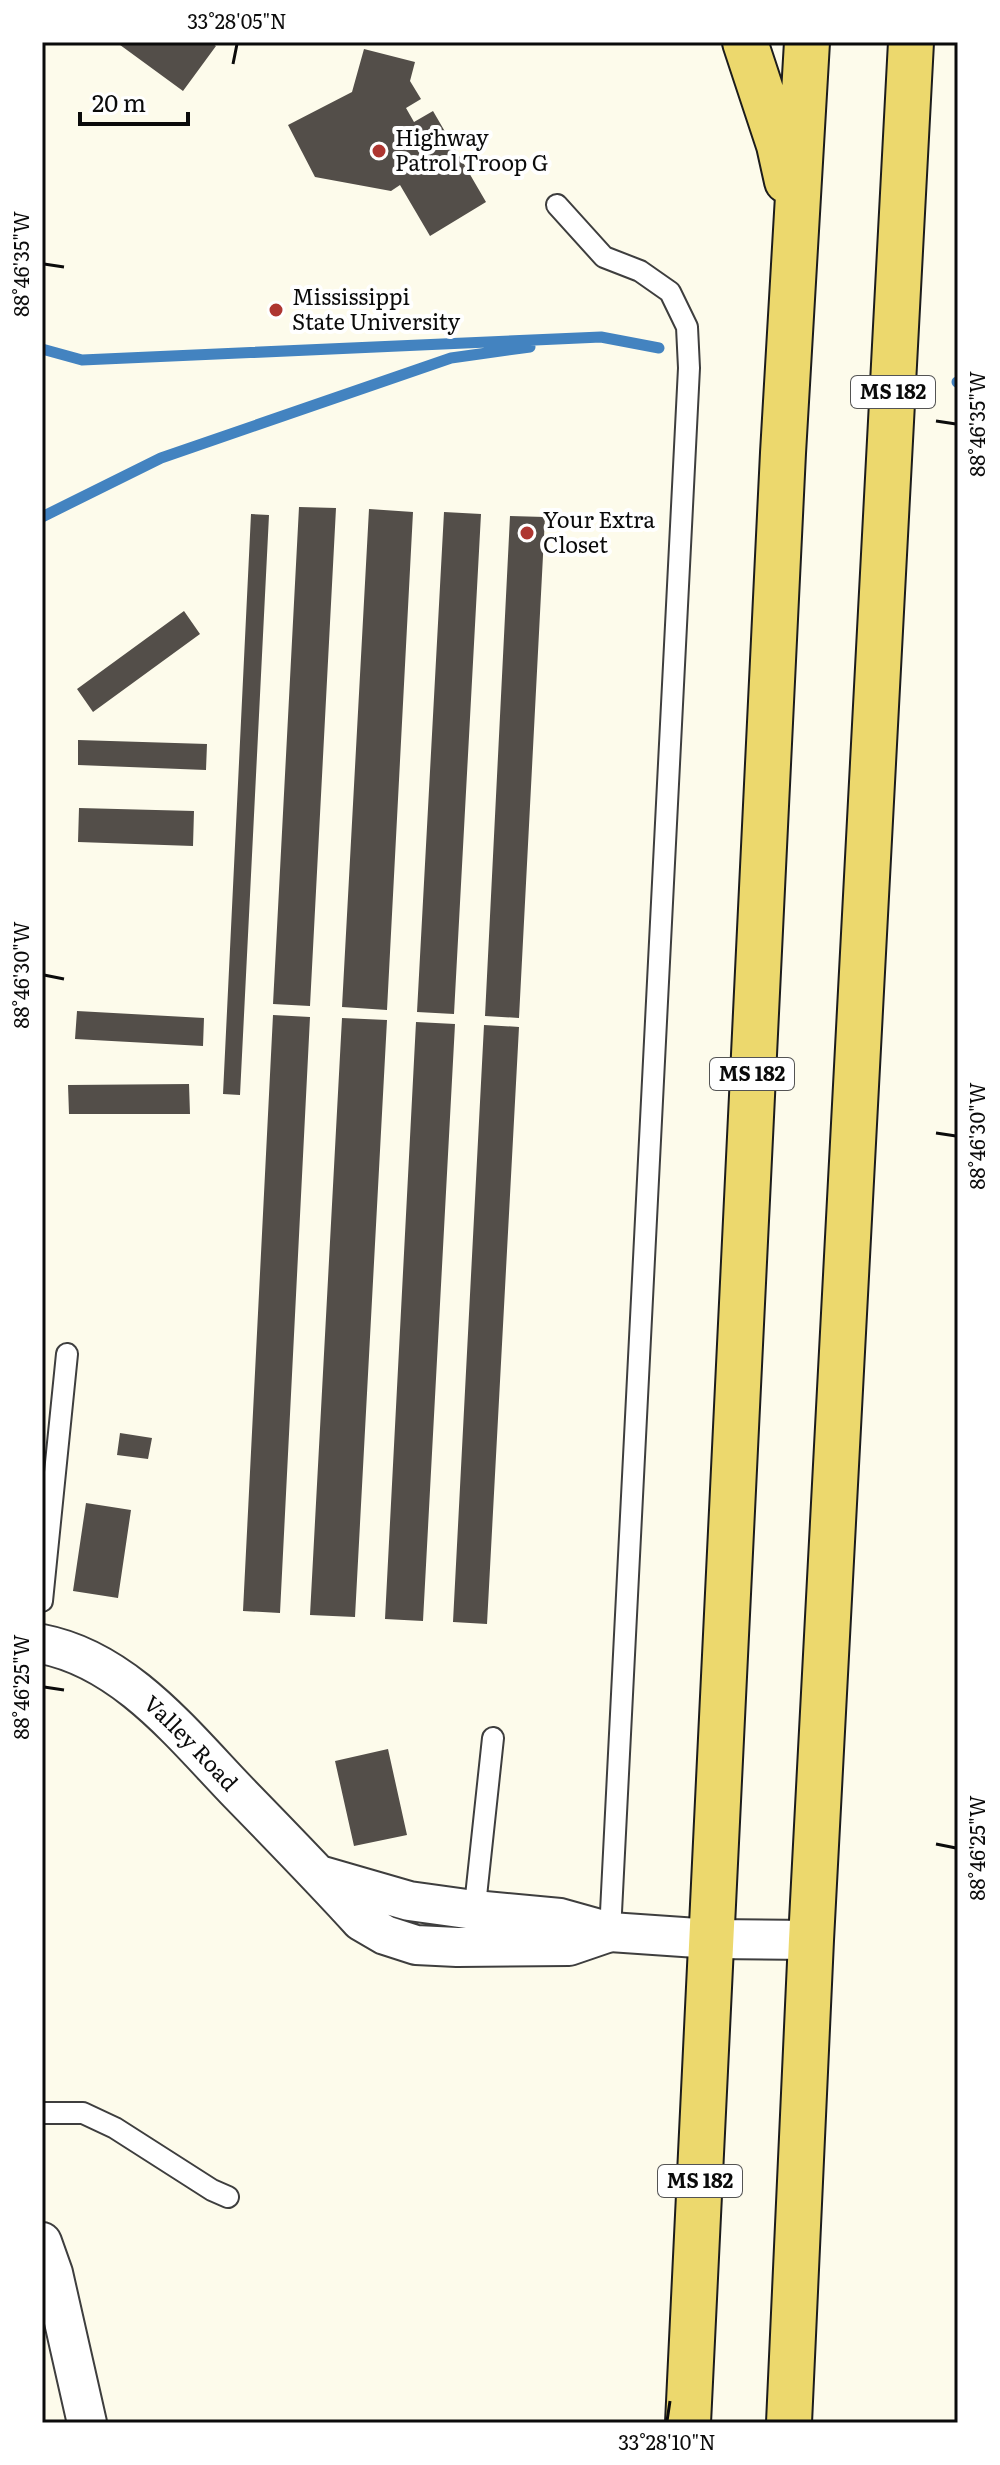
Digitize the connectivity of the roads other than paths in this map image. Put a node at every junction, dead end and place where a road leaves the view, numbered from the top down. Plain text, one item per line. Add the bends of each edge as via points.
1 (745, 42) edge
2 (807, 42) edge
3 (911, 42) edge
4 (557, 205) dead end
5 (798, 223) junction
6 (67, 1354) dead end
7 (42, 1601) edge
8 (42, 1644) edge
9 (493, 1738) dead end
10 (474, 1929) junction
11 (610, 1932) junction
12 (712, 1939) junction
13 (811, 1940) junction
14 (42, 2113) edge
15 (228, 2197) dead end
16 (42, 2242) edge
17 (87, 2423) edge
18 (688, 2423) edge
19 (789, 2423) edge

1 - 5 main road
2 - 5 main road, MS 182
3 - 13 main road, MS 182
4 - 11 lane via 604,257 640,271 670,292 687,327 689,368
5 - 12 main road, MS 182
6 - 7 lane
8 - 10 street, Valley Road via 100,1666 144,1698 361,1921 416,1945
9 - 10 lane
10 - 11 street, Valley Road via 569,1946
11 - 12 street, Valley Road
12 - 13 street, Valley Road
12 - 18 main road, MS 182
13 - 19 main road, MS 182
14 - 15 lane via 83,2113
16 - 17 street

